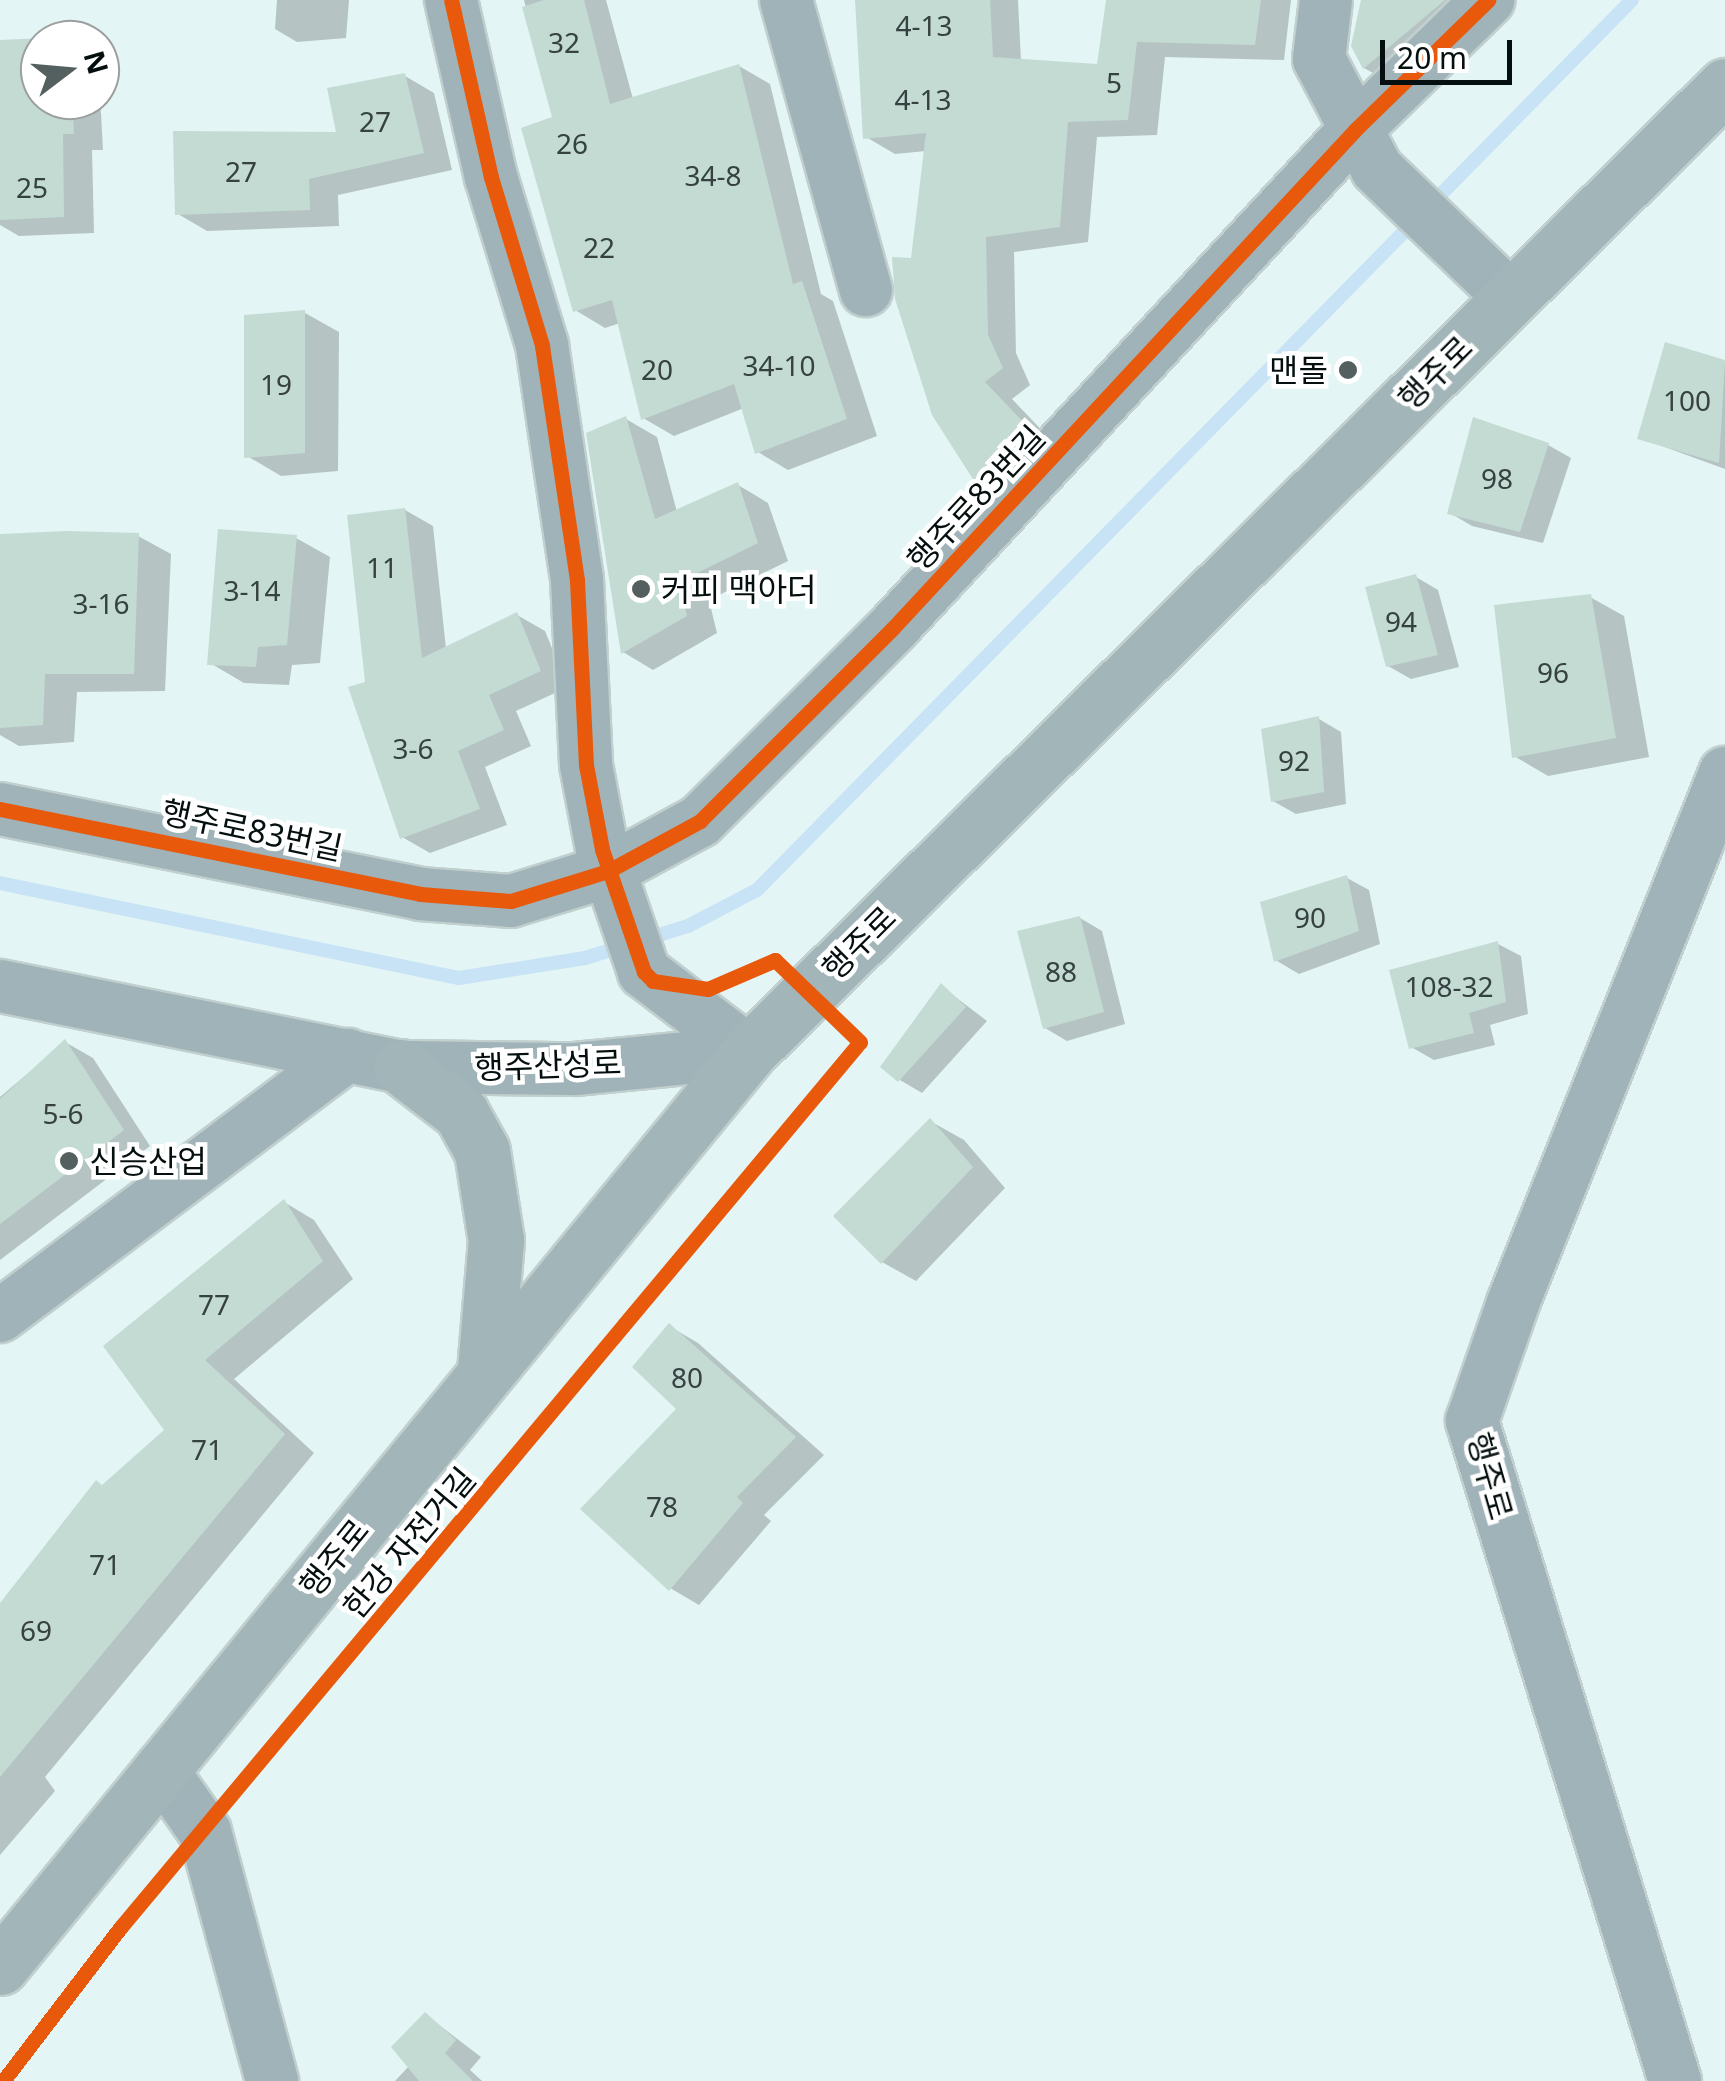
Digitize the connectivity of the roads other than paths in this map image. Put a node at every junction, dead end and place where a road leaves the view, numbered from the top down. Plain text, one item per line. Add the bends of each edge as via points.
1 (451, 0) edge
2 (786, 0) edge
3 (1326, 0) edge
4 (1488, 0) edge
5 (1725, 86) edge
6 (1366, 149) junction
7 (866, 290) dead end
8 (1511, 298) junction
9 (1725, 773) edge
10 (0, 809) edge
11 (608, 872) junction
12 (0, 986) edge
13 (749, 1052) junction
14 (348, 1056) junction
15 (402, 1067) junction
16 (0, 1316) edge
17 (485, 1371) junction
18 (161, 1769) junction
19 (0, 1967) edge
20 (272, 2081) edge
21 (1675, 2081) edge

1 - 11 street via 491,177 542,345 577,580 586,766
2 - 7 street
3 - 6 street via 1319,59
4 - 6 street, 행주로83번길
5 - 8 main road, 행주로
6 - 8 street
6 - 11 street, 행주로83번길 via 713,808
8 - 13 main road, 행주로
9 - 21 street, 행주로 via 1512,1302 1472,1421
10 - 11 street, 행주로83번길 via 420,894 510,901
11 - 13 street via 644,972
12 - 14 street, 행주산성로
13 - 15 street, 행주산성로 via 576,1069
13 - 17 main road, 행주로
14 - 15 street, 행주산성로
14 - 16 street
15 - 17 main road via 461,1113 482,1151 496,1240
17 - 18 main road, 행주로
18 - 19 main road, 행주로
18 - 20 street via 205,1832

